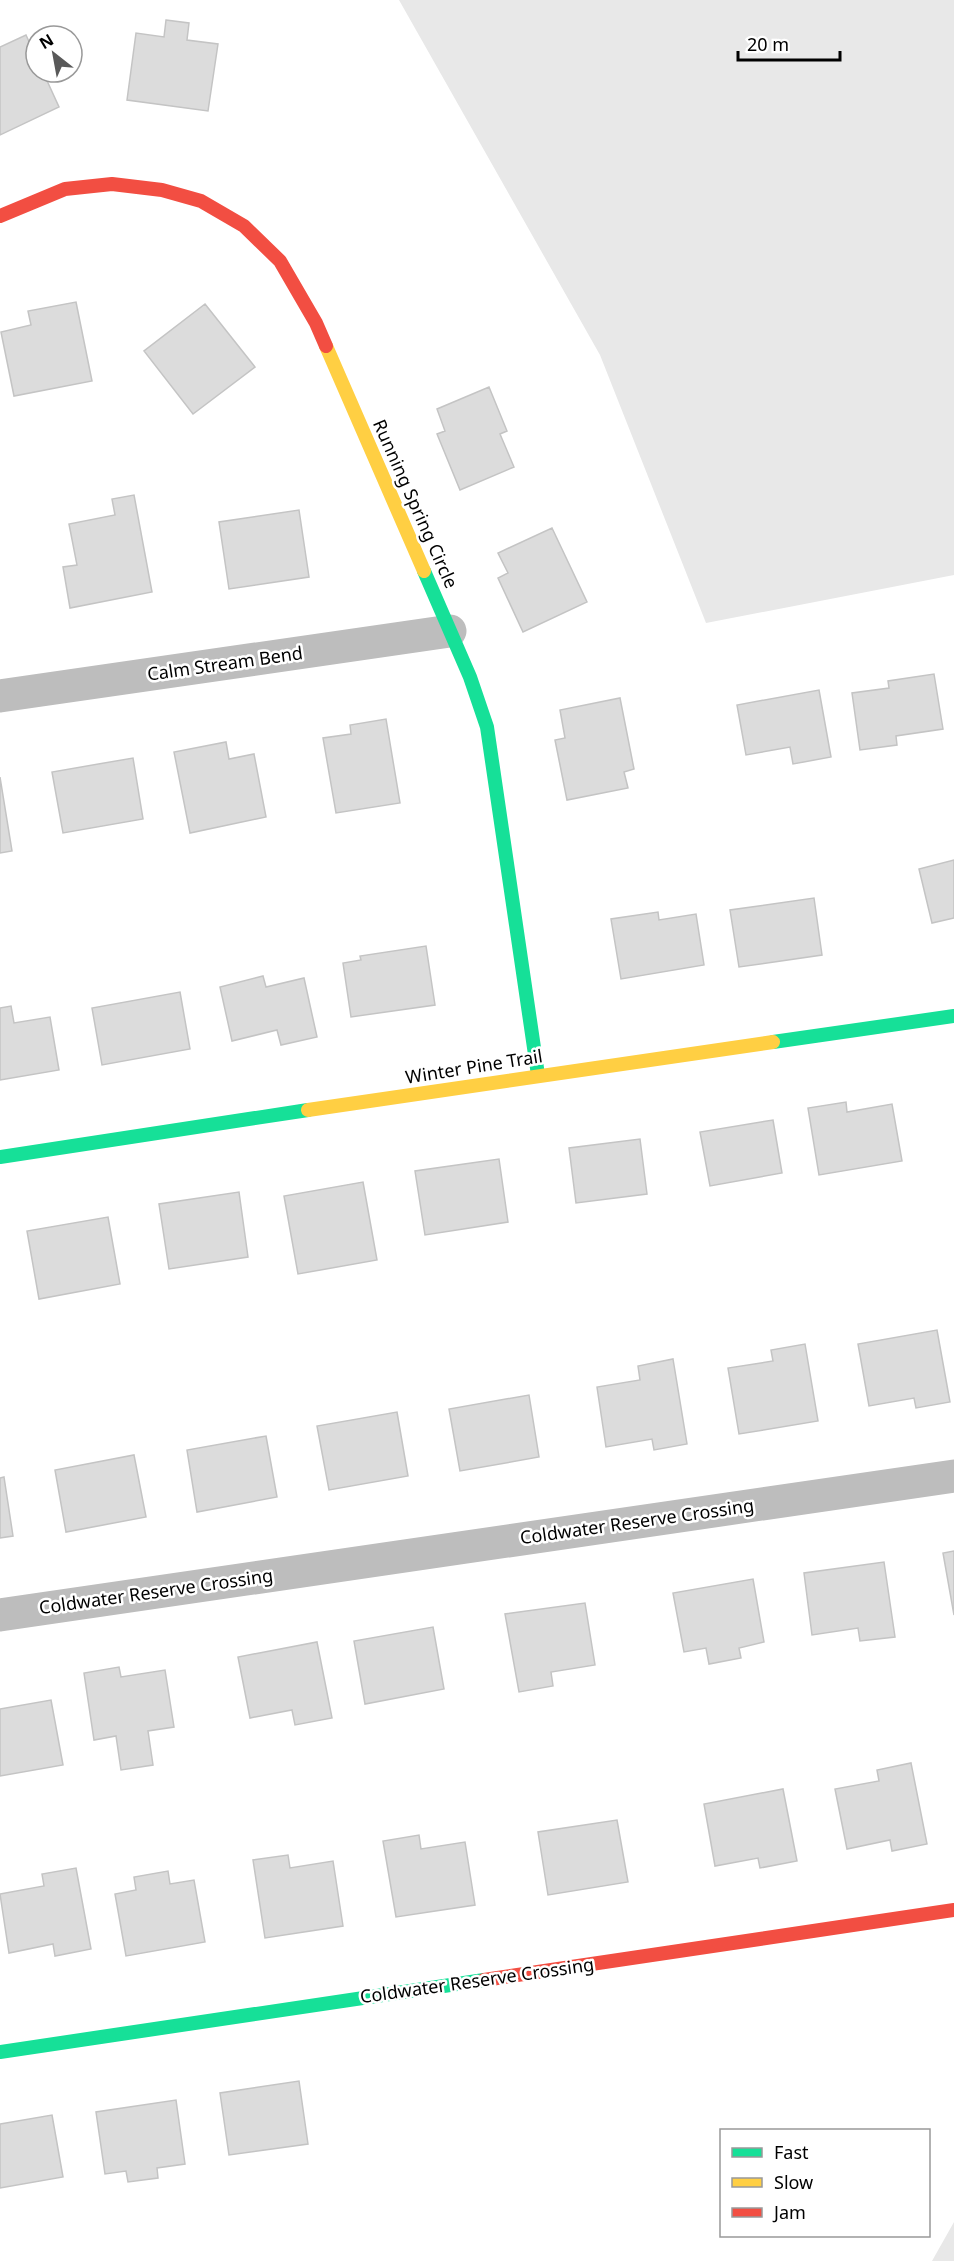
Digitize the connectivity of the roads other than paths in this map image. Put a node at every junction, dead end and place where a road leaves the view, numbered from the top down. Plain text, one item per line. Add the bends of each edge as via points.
1 (0, 216) edge
2 (450, 632) junction
3 (0, 696) edge
4 (954, 1016) edge
5 (538, 1076) junction
6 (0, 1157) edge
7 (954, 1476) edge
8 (0, 1615) edge
9 (954, 1910) edge
10 (0, 2052) edge

1 - 2 street, Running Spring Circle via 65,189 112,184 162,190 201,201 244,226 280,261 316,323
2 - 3 street, Calm Stream Bend
2 - 5 street, Running Spring Circle via 487,727
4 - 5 street, Winter Pine Trail
5 - 6 street, Winter Pine Trail
7 - 8 street, Coldwater Reserve Crossing
9 - 10 street, Coldwater Reserve Crossing

